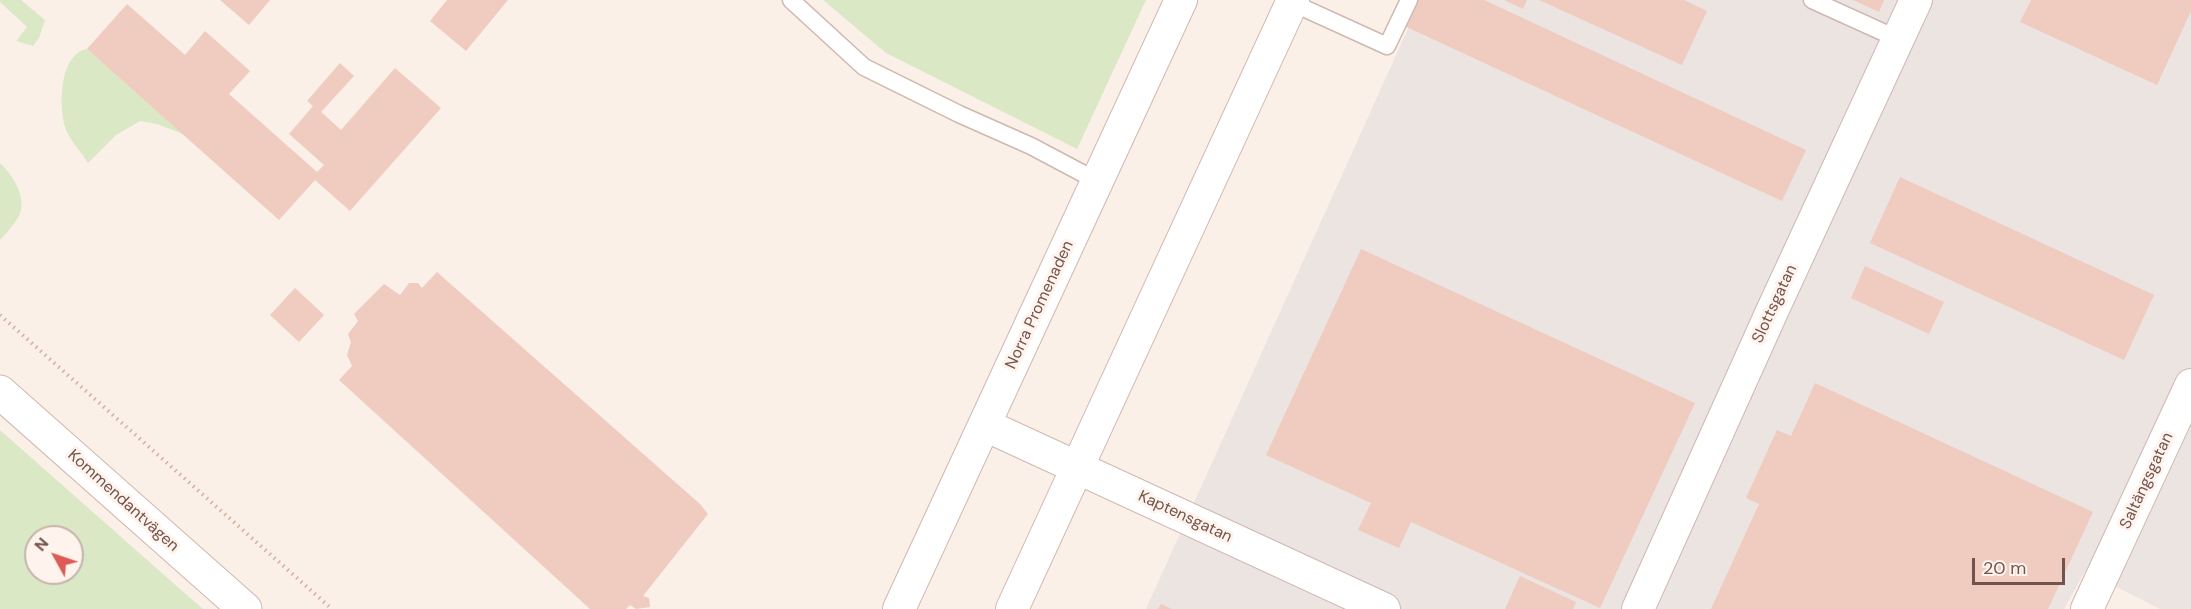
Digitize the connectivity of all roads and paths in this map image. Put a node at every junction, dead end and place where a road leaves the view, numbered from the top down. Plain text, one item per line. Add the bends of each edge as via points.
1 (791, 0) edge
2 (1181, 0) edge
3 (1409, 0) edge
4 (1812, 0) edge
5 (1916, 0) edge
6 (1290, 1) edge
7 (1898, 39) junction
8 (1097, 181) junction
9 (0, 315) edge
10 (2191, 386) edge
11 (0, 392) edge
12 (986, 425) junction
13 (1076, 467) junction
14 (245, 609) edge
15 (332, 609) edge
16 (899, 609) edge
17 (1012, 609) edge
18 (1384, 609) edge
19 (1638, 609) edge
20 (2087, 609) edge

1 - 8 lane via 864,67
2 - 8 street, Norra Promenaden
3 - 6 lane via 1387,46
4 - 7 lane
5 - 7 street, Slottsgatan
6 - 13 street
7 - 19 street, Slottsgatan
8 - 12 street, Norra Promenaden
9 - 15 path
10 - 20 street, Saltängsgatan
11 - 14 street, Kommendantvägen
12 - 13 street, Kaptensgatan
12 - 16 street, Norra Promenaden
13 - 17 street
13 - 18 street, Kaptensgatan

